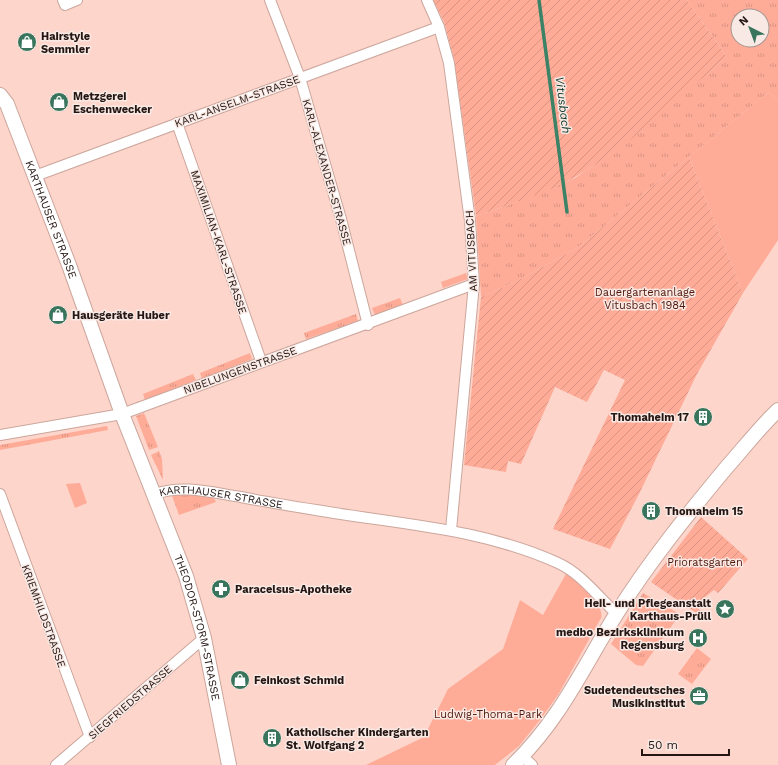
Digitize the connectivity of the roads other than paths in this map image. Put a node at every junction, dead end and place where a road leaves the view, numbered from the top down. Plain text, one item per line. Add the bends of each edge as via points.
1 (63, 0) edge
2 (77, 0) edge
3 (270, 0) edge
4 (427, 0) edge
5 (439, 27) junction
6 (300, 78) junction
7 (0, 95) edge
8 (177, 123) junction
9 (35, 176) junction
10 (474, 284) junction
11 (368, 325) junction
12 (261, 361) junction
13 (778, 410) edge
14 (122, 414) junction
15 (0, 435) edge
16 (0, 494) edge
17 (155, 494) junction
18 (451, 530) junction
19 (616, 614) junction
20 (204, 638) junction
21 (90, 737) junction
22 (522, 762) edge
23 (56, 765) edge
24 (229, 765) edge

1 - 2 street via 65,5
3 - 6 street, KARL-ALEXANDER-STRASSE
4 - 5 street, AM VITUSBACH
5 - 6 street, KARL-ANSELM-STRASSE
5 - 10 street, AM VITUSBACH via 449,63 470,221
6 - 8 street, KARL-ANSELM-STRASSE
6 - 11 street, KARL-ALEXANDER-STRASSE
7 - 9 street, KARTHAUSER STRASSE via 7,104
8 - 9 street, KARL-ANSELM-STRASSE
8 - 12 street, MAXIMILIAN-KARL-STRASSE
9 - 14 street, KARTHAUSER STRASSE
10 - 11 street, NIBELUNGENSTRASSE
10 - 18 street, AM VITUSBACH
11 - 12 street, NIBELUNGENSTRASSE
12 - 14 street, NIBELUNGENSTRASSE
13 - 19 street via 684,519
14 - 15 street, NIBELUNGENSTRASSE
14 - 17 street, KARTHAUSER STRASSE
16 - 21 street, KRIEMHILDSTRASSE
17 - 18 street, KARTHAUSER STRASSE via 168,490 194,489
17 - 20 street, THEODOR-STORM-STRASSE via 186,576
18 - 19 street, KARTHAUSER STRASSE via 514,545 570,569
19 - 22 street via 552,722
20 - 21 street, SIEGFRIEDSTRASSE
20 - 24 street, THEODOR-STORM-STRASSE
21 - 23 street, SIEGFRIEDSTRASSE

